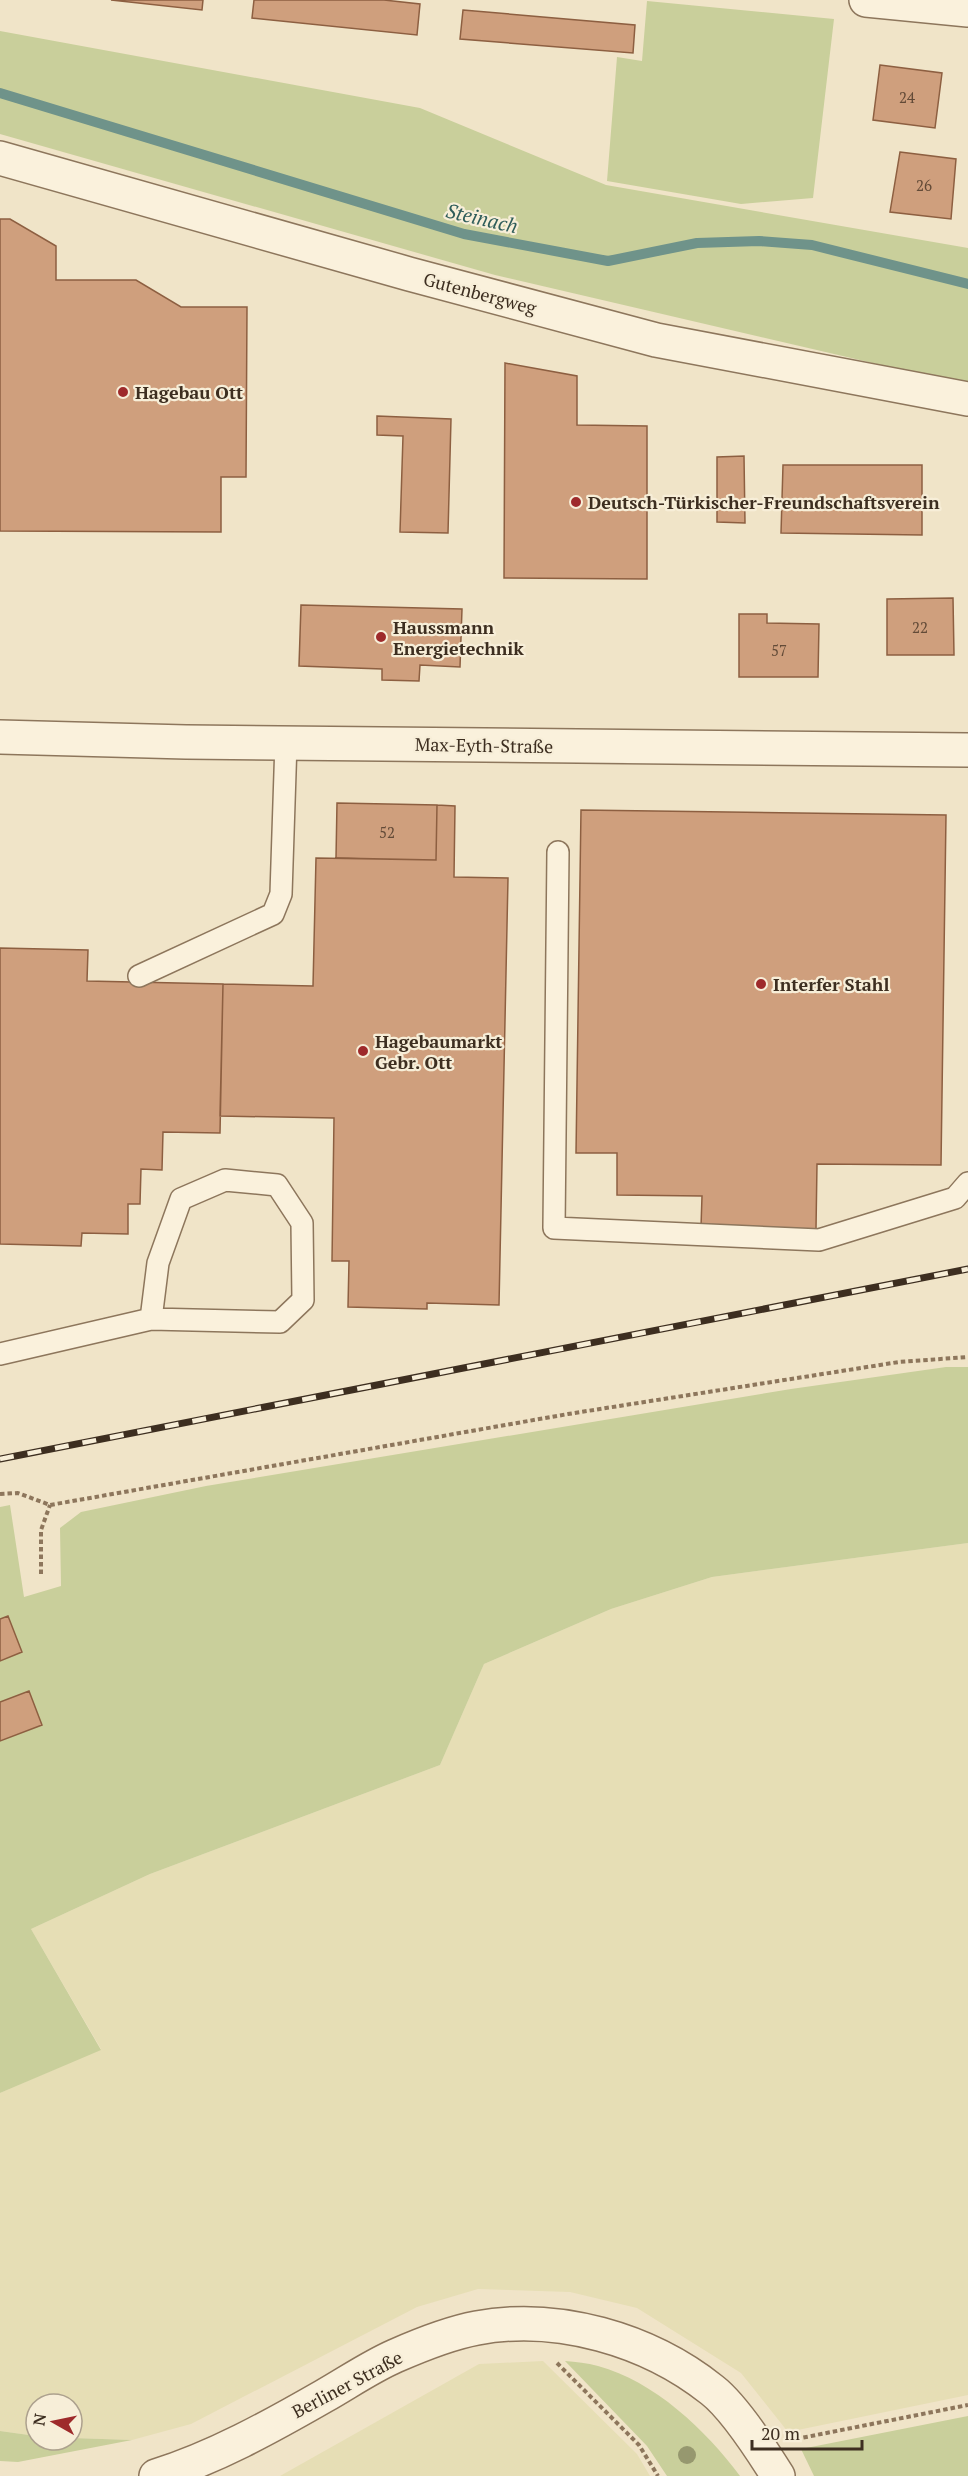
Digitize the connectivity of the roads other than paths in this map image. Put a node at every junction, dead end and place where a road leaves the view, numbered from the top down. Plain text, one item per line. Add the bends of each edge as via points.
1 (866, 0) edge
2 (968, 10) edge
3 (0, 158) edge
4 (968, 399) edge
5 (0, 737) edge
6 (286, 742) junction
7 (968, 750) edge
8 (558, 852) dead end
9 (139, 976) dead end
10 (968, 1183) edge
11 (151, 1319) junction
12 (0, 1354) edge
13 (156, 2476) edge
14 (778, 2476) edge

1 - 2 street
3 - 4 street, Gutenbergweg via 656,340
5 - 6 street, Max-Eyth-Straße
6 - 7 street, Max-Eyth-Straße
6 - 9 lane via 281,894 273,914
8 - 10 lane via 554,1228 819,1240 955,1198
11 - 11 lane via 280,1322 303,1300 302,1223 277,1185 225,1180 181,1199 158,1263
11 - 12 lane
13 - 14 street, Berliner Straße via 187,2466 292,2414 393,2356 474,2329 517,2324 560,2326 611,2338 642,2348 678,2368 713,2390

